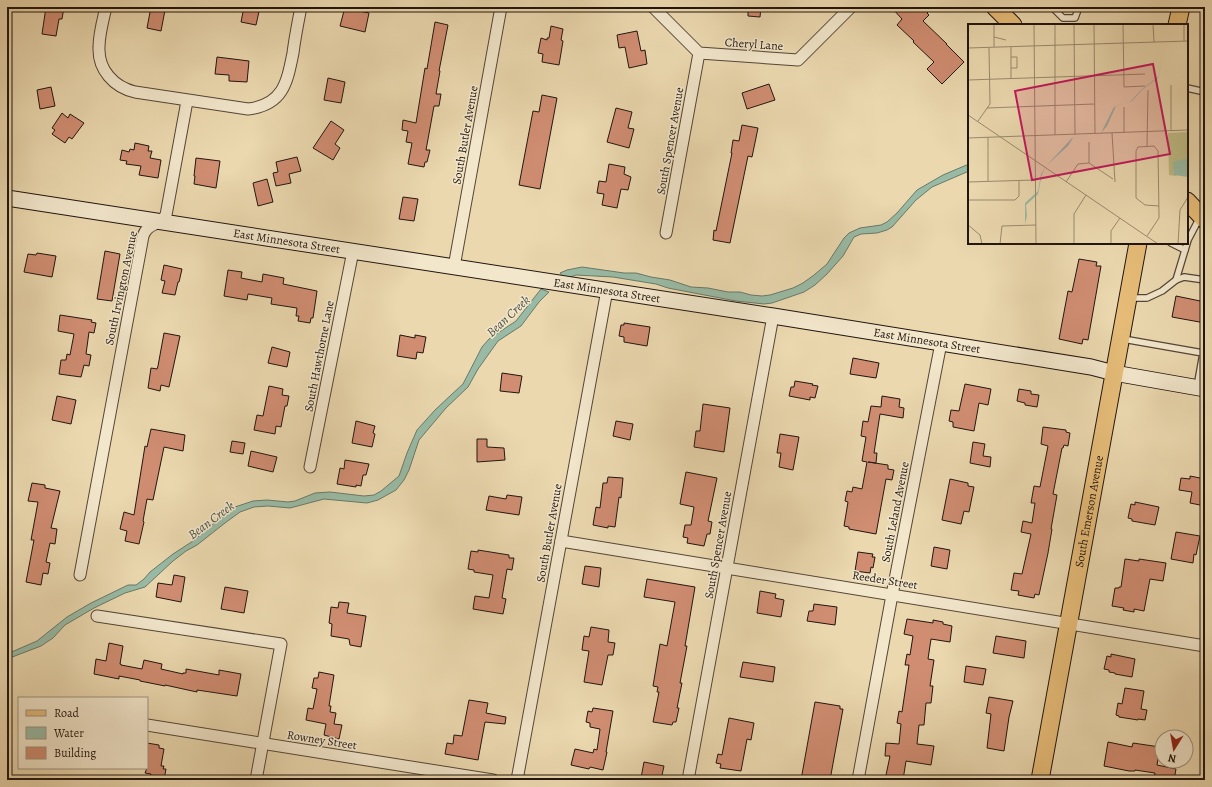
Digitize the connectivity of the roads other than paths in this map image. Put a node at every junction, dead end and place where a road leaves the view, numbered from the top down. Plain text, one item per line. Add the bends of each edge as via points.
1 (106, 7) edge
2 (301, 7) edge
3 (501, 7) edge
4 (653, 7) edge
5 (851, 7) edge
6 (995, 7) edge
7 (1052, 7) edge
8 (1079, 7) edge
9 (1181, 7) edge
10 (1012, 24) edge
11 (1178, 24) edge
12 (699, 54) junction
13 (1188, 88) edge
14 (1205, 92) edge
15 (187, 101) junction
16 (7, 198) edge
17 (1188, 202) edge
18 (1203, 217) edge
19 (161, 222) junction
20 (666, 233) dead end
21 (1188, 240) edge
22 (1138, 244) edge
23 (1173, 244) edge
24 (1187, 244) edge
25 (1185, 250) junction
26 (353, 251) junction
27 (454, 267) junction
28 (1176, 280) junction
29 (1205, 280) edge
30 (607, 290) junction
31 (1128, 298) junction
32 (773, 316) junction
33 (1121, 339) junction
34 (941, 343) junction
35 (1205, 345) edge
36 (1203, 353) junction
37 (1203, 371) edge
38 (1114, 373) junction
39 (1201, 388) edge
40 (310, 467) dead end
41 (561, 541) junction
42 (727, 568) junction
43 (80, 575) dead end
44 (892, 595) junction
45 (97, 616) dead end
46 (1068, 623) junction
47 (1205, 646) edge
48 (148, 725) edge
49 (262, 743) junction
50 (256, 780) edge
51 (493, 780) edge
52 (517, 780) edge
53 (688, 780) edge
54 (858, 780) edge
55 (1040, 780) edge

1 - 15 street via 99,52 101,64 110,79 130,91
2 - 15 street via 288,79 275,98 259,108 248,109
3 - 27 street, South Butler Avenue
4 - 12 street
5 - 12 street, Cheryl Lane via 798,60
6 - 10 main road
7 - 8 lane via 1063,18 1075,18
9 - 11 main road
12 - 20 street, South Spencer Avenue
13 - 14 lane
15 - 19 street via 167,211
16 - 19 street, East Minnesota Street
17 - 18 main road
18 - 21 lane
19 - 26 street, East Minnesota Street
19 - 43 street, South Irvington Avenue via 148,227 143,236
22 - 31 main road, South Emerson Avenue
23 - 25 lane
24 - 25 lane
25 - 28 lane
26 - 27 street, East Minnesota Street
26 - 40 street, South Hawthorne Lane
27 - 30 street, East Minnesota Street
28 - 29 lane via 1184,277
28 - 31 lane via 1147,298
30 - 32 street, East Minnesota Street
30 - 41 street, South Butler Avenue
31 - 33 main road, South Emerson Avenue
32 - 34 street, East Minnesota Street
32 - 42 street, South Spencer Avenue
33 - 36 lane
33 - 38 main road, South Emerson Avenue
34 - 38 street, East Minnesota Street
34 - 44 street, South Leland Avenue
35 - 36 lane
36 - 37 lane
37 - 39 lane
38 - 39 street, East Minnesota Street
38 - 46 main road, South Emerson Avenue
41 - 42 street, Reeder Street
41 - 52 street, South Butler Avenue
42 - 44 street, Reeder Street
42 - 53 street, South Spencer Avenue
44 - 46 street, Reeder Street
44 - 54 street, South Leland Avenue
45 - 49 street via 281,644
46 - 47 street, Reeder Street
46 - 55 main road, South Emerson Avenue
48 - 49 street, Rowney Street
49 - 50 street
49 - 51 street, Rowney Street

